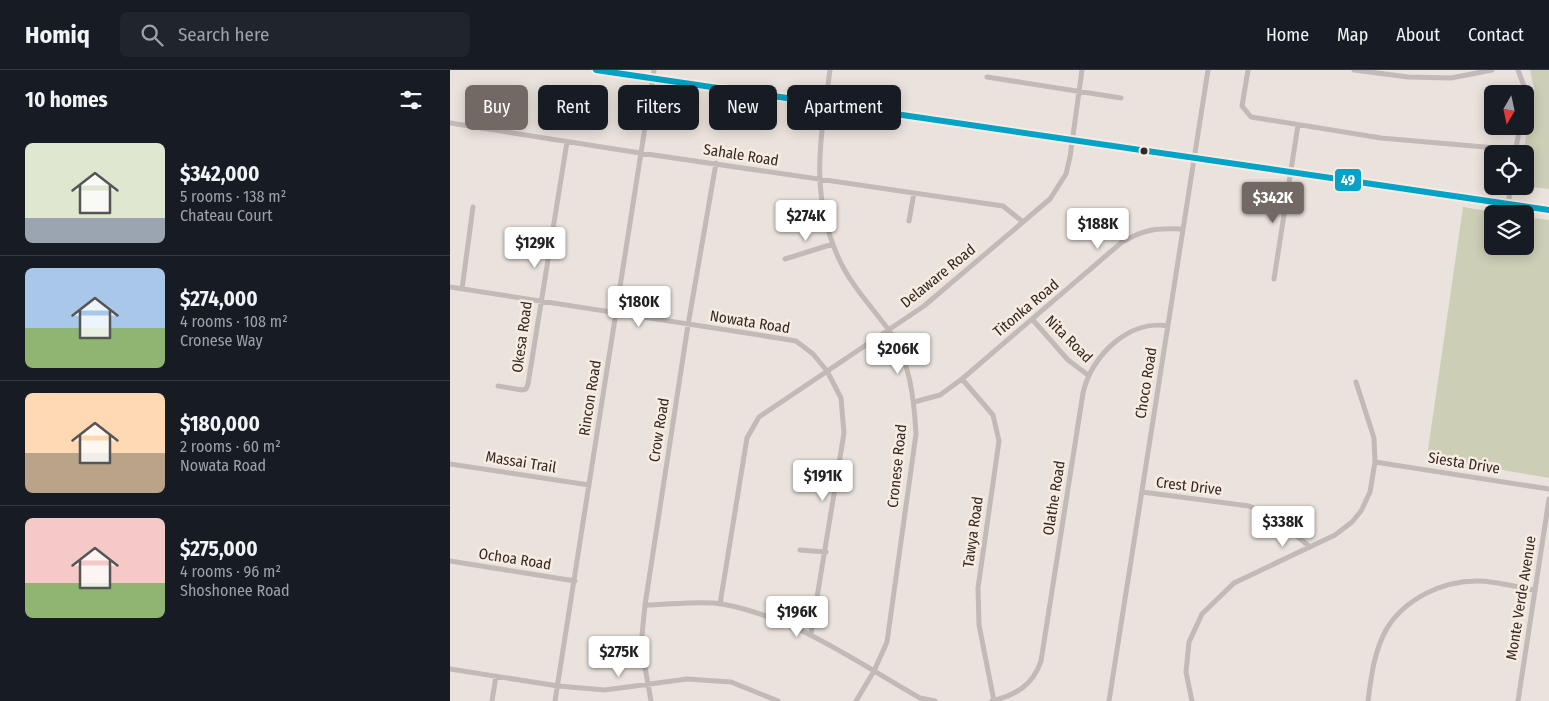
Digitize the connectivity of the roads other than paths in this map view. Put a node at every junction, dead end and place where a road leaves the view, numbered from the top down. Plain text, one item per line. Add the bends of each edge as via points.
1 (596, 70) edge
2 (654, 70) edge
3 (830, 70) edge
4 (1082, 70) edge
5 (1208, 70) edge
6 (1248, 70) edge
7 (1354, 70) edge
8 (1492, 70) edge
9 (1518, 70) edge
10 (987, 77) dead end
11 (653, 79) junction
12 (828, 85) edge
13 (1524, 85) edge
14 (1080, 91) junction
15 (787, 98) edge
16 (1121, 98) dead end
17 (901, 115) edge
18 (450, 123) edge
19 (1298, 125) junction
20 (821, 130) edge
21 (1073, 140) junction
22 (567, 142) junction
23 (1484, 147) edge
24 (640, 153) junction
25 (1194, 158) junction
26 (716, 163) junction
27 (1291, 172) junction
28 (819, 179) junction
29 (914, 193) junction
30 (1510, 195) edge
31 (1508, 204) junction
32 (473, 207) dead end
33 (1549, 210) edge
34 (909, 221) dead end
35 (1023, 222) junction
36 (1183, 229) junction
37 (833, 244) junction
38 (785, 259) dead end
39 (1274, 279) dead end
40 (450, 287) edge
41 (462, 289) junction
42 (540, 301) junction
43 (617, 314) junction
44 (1032, 319) junction
45 (688, 325) junction
46 (1168, 326) junction
47 (890, 331) junction
48 (827, 372) junction
49 (1088, 375) junction
50 (962, 379) junction
51 (1356, 382) dead end
52 (498, 386) dead end
53 (914, 402) junction
54 (1375, 462) junction
55 (450, 464) edge
56 (814, 470) dead end
57 (837, 475) junction
58 (589, 485) junction
59 (1549, 489) edge
60 (1142, 492) junction
61 (1549, 498) edge
62 (1310, 547) junction
63 (800, 550) dead end
64 (826, 552) junction
65 (450, 561) edge
66 (575, 581) junction
67 (1534, 590) junction
68 (720, 604) junction
69 (645, 605) junction
70 (811, 634) junction
71 (450, 669) edge
72 (874, 671) junction
73 (496, 676) junction
74 (648, 685) junction
75 (558, 686) junction
76 (492, 701) edge
77 (556, 701) edge
78 (651, 701) edge
79 (778, 701) edge
80 (856, 701) edge
81 (935, 701) edge
82 (994, 701) edge
83 (1109, 701) edge
84 (1192, 701) edge
85 (1368, 701) edge
86 (1518, 701) edge

1 - 11 main road
2 - 11 street, Rincon Road
3 - 12 street, Cronese Road
4 - 14 street, Delaware Road
5 - 25 street, Choco Road
6 - 19 street via 1242,106 1251,117
7 - 8 street via 1442,78
9 - 13 street
10 - 14 street
11 - 15 main road
11 - 24 street, Rincon Road
14 - 16 street
14 - 21 street, Delaware Road
17 - 21 main road
18 - 22 street, Sahale Road
19 - 23 street via 1381,138
19 - 27 street
20 - 28 street, Cronese Road
21 - 25 main road
21 - 35 street, Delaware Road via 1066,174 1050,199
22 - 24 street, Sahale Road
22 - 42 street, Okesa Road
24 - 26 street, Sahale Road
24 - 43 street, Rincon Road
25 - 27 main road
25 - 36 street, Choco Road
26 - 28 street, Sahale Road
26 - 45 street, Crow Road
27 - 31 main road
27 - 39 street
28 - 29 street, Sahale Road
28 - 37 street, Cronese Road
29 - 34 street
29 - 35 street, Sahale Road via 1003,206
30 - 31 street
31 - 33 main road
32 - 41 street
35 - 47 street, Delaware Road
36 - 44 street, Titonka Road via 1156,228 1122,242
36 - 46 street, Choco Road
37 - 38 street
37 - 47 street, Cronese Road via 857,290
40 - 41 street, Nowata Road
41 - 42 street, Nowata Road
42 - 43 street, Nowata Road
42 - 52 street, Okesa Road via 526,389
43 - 45 street, Nowata Road
43 - 58 street, Rincon Road
44 - 49 street, Nita Road via 1068,360
44 - 50 street, Titonka Road
45 - 48 street, Nowata Road via 796,342 813,354
45 - 69 street, Crow Road
46 - 49 street, Olathe Road via 1153,324 1133,330 1104,354
46 - 60 street, Choco Road
47 - 48 street, Delaware Road
47 - 53 street, Cronese Road via 905,359
48 - 57 street, Nowata Road via 841,398 844,433
48 - 68 street, Delaware Road via 759,417 746,438
49 - 82 street, Olathe Road via 1041,661 1025,688
50 - 53 street, Titonka Road via 940,395
50 - 82 street, Tawya Road via 993,415 999,441 978,588 979,625
51 - 54 street via 1374,438
53 - 72 street, Cronese Road via 916,434 887,642
54 - 59 street, Siesta Drive
54 - 62 street via 1370,492 1361,511 1335,535
55 - 58 street, Massai Trail
56 - 57 street
57 - 64 street, Nowata Road
58 - 66 street, Rincon Road
60 - 62 street, Crest Drive via 1249,506 1274,517
60 - 83 street, Choco Road
61 - 67 street, Monte Verde Avenue
62 - 84 street via 1234,583 1202,614 1189,642 1186,672
63 - 64 street
64 - 70 street, Nowata Road
65 - 66 street, Ochoa Road
66 - 75 street, Rincon Road
67 - 85 street via 1478,581 1447,584 1413,600 1386,630 1374,662
67 - 86 street, Monte Verde Avenue
68 - 69 street
68 - 70 street via 768,616
69 - 74 street, Crow Road via 641,645
70 - 72 street
71 - 73 street
72 - 80 street, Cronese Road
72 - 81 street via 920,698
73 - 75 street
73 - 76 street
74 - 75 street via 605,690
74 - 78 street, Crow Road
74 - 79 street via 687,679 731,682
75 - 77 street, Rincon Road

